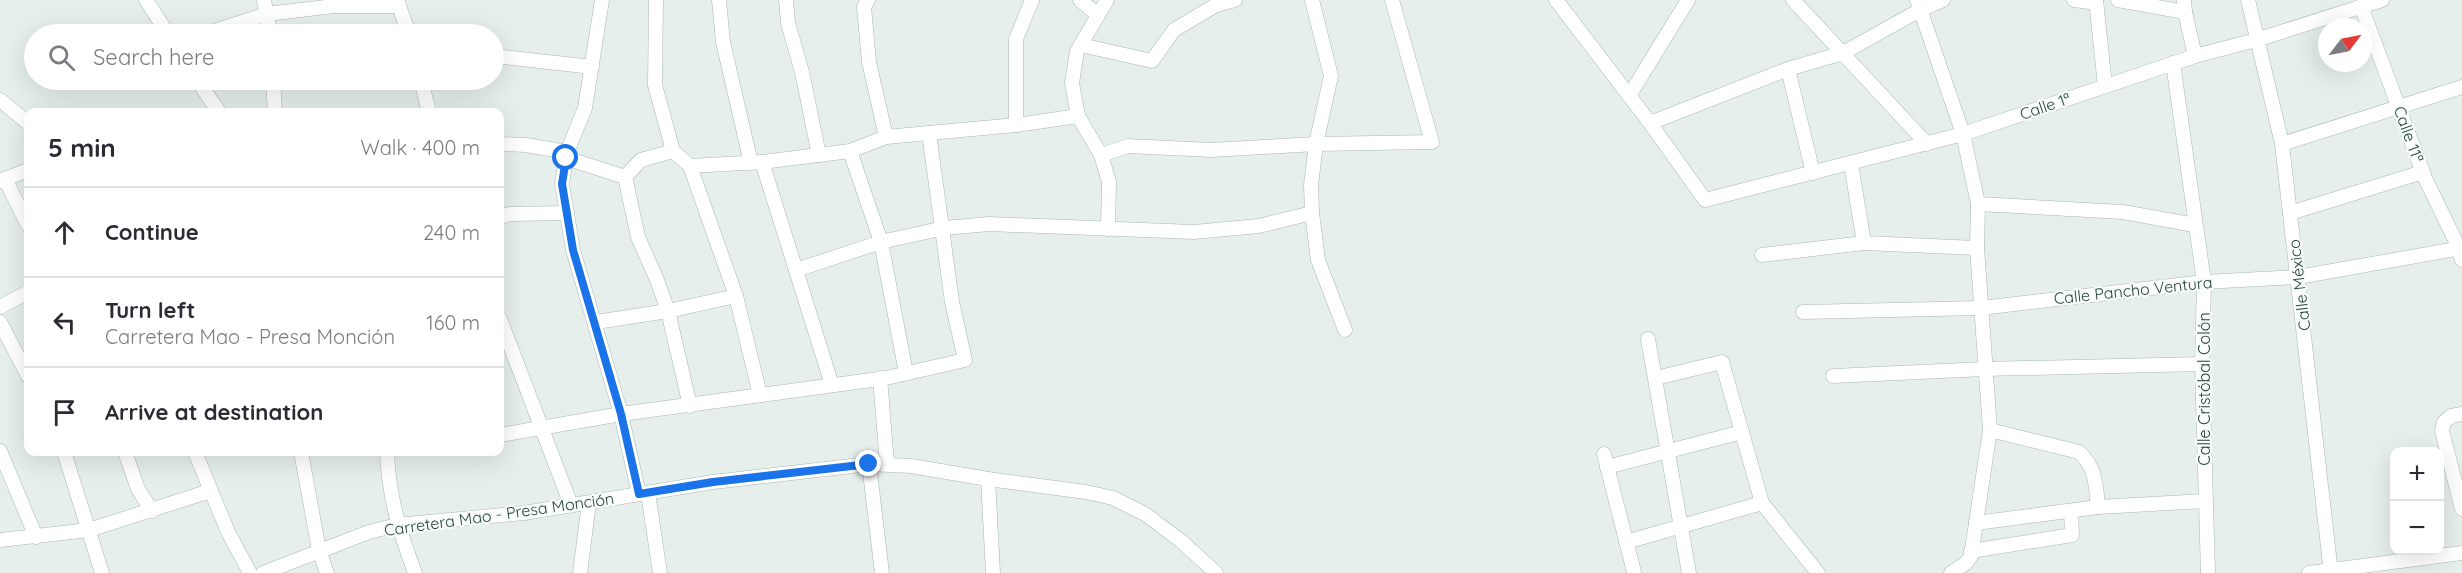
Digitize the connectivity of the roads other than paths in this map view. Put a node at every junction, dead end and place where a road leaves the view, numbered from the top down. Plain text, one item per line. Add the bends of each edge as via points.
1 (146, 0) edge
2 (264, 0) edge
3 (602, 0) edge
4 (656, 0) edge
5 (719, 0) edge
6 (786, 0) edge
7 (868, 0) edge
8 (1032, 0) edge
9 (1080, 0) edge
10 (1107, 0) edge
11 (1235, 0) edge
12 (1312, 0) edge
13 (1392, 0) edge
14 (1556, 0) edge
15 (1688, 0) edge
16 (1793, 0) edge
17 (1943, 0) edge
18 (2074, 0) edge
19 (2096, 0) edge
20 (2118, 0) edge
21 (2248, 0) edge
22 (2382, 0) edge
23 (398, 3) edge
24 (1918, 5) edge
25 (2184, 6) edge
26 (2340, 6) edge
27 (2361, 6) junction
28 (267, 14) junction
29 (1098, 15) junction
30 (162, 24) edge
31 (236, 24) edge
32 (268, 24) edge
33 (405, 24) edge
34 (2256, 40) junction
35 (1081, 45) junction
36 (1843, 53) junction
37 (2195, 56) junction
38 (504, 57) edge
39 (2173, 63) junction
40 (591, 67) junction
41 (1788, 69) junction
42 (2105, 86) junction
43 (2462, 87) edge
44 (204, 90) edge
45 (274, 90) edge
46 (424, 90) edge
47 (1629, 96) junction
48 (0, 99) edge
49 (216, 108) edge
50 (275, 108) edge
51 (428, 108) edge
52 (2400, 108) junction
53 (1078, 116) junction
54 (24, 120) edge
55 (1650, 123) junction
56 (1016, 125) junction
57 (929, 133) junction
58 (1963, 134) junction
59 (886, 137) junction
60 (504, 144) edge
61 (1316, 144) junction
62 (1927, 144) junction
63 (2282, 144) junction
64 (850, 151) junction
65 (672, 152) junction
66 (567, 155) junction
67 (819, 155) junction
68 (1101, 155) junction
69 (757, 163) junction
70 (1851, 164) junction
71 (690, 166) junction
72 (2423, 171) junction
73 (24, 172) edge
74 (1813, 174) junction
75 (626, 177) junction
76 (3, 180) edge
77 (1978, 204) junction
78 (567, 213) junction
79 (1312, 213) junction
80 (2290, 213) junction
81 (504, 216) edge
82 (24, 218) edge
83 (2195, 225) junction
84 (944, 228) junction
85 (1108, 229) junction
86 (880, 242) junction
87 (1864, 243) junction
88 (1977, 248) junction
89 (2461, 252) edge
90 (1762, 255) dead end
91 (796, 270) junction
92 (2298, 277) junction
93 (2204, 282) junction
94 (24, 294) edge
95 (736, 296) junction
96 (0, 307) edge
97 (1980, 308) junction
98 (668, 311) junction
99 (1803, 312) dead end
100 (0, 322) edge
101 (596, 322) junction
102 (504, 330) edge
103 (1345, 330) dead end
104 (1648, 339) dead end
105 (504, 356) edge
106 (514, 357) junction
107 (2202, 364) junction
108 (24, 368) edge
109 (1985, 369) junction
110 (906, 373) junction
111 (1833, 376) dead end
112 (880, 378) junction
113 (1656, 378) junction
114 (832, 385) junction
115 (760, 395) junction
116 (690, 406) junction
117 (621, 414) junction
118 (2462, 414) edge
119 (541, 426) junction
120 (1990, 430) junction
121 (1742, 432) junction
122 (504, 434) edge
123 (0, 451) edge
124 (1669, 451) junction
125 (65, 456) edge
126 (126, 456) edge
127 (197, 456) edge
128 (302, 456) edge
129 (387, 456) edge
130 (869, 464) junction
131 (887, 464) junction
132 (988, 479) junction
133 (210, 491) junction
134 (644, 493) junction
135 (2205, 501) junction
136 (589, 502) junction
137 (1762, 503) junction
138 (571, 505) junction
139 (2098, 507) junction
140 (2462, 509) edge
141 (152, 511) junction
142 (2071, 511) junction
143 (1976, 523) junction
144 (397, 525) junction
145 (1681, 525) junction
146 (89, 530) junction
147 (36, 537) junction
148 (0, 540) edge
149 (1626, 542) junction
150 (319, 550) junction
151 (1971, 551) junction
152 (2462, 553) edge
153 (1634, 572) edge
154 (2331, 572) edge
155 (102, 573) edge
156 (250, 573) edge
157 (263, 573) edge
158 (327, 573) edge
159 (415, 573) edge
160 (579, 573) edge
161 (660, 573) edge
162 (882, 573) edge
163 (993, 573) edge
164 (1216, 573) edge
165 (1689, 573) edge
166 (1818, 573) edge
167 (1951, 573) edge
168 (2208, 573) edge
169 (2309, 573) edge

1 - 30 street
2 - 28 street
3 - 40 street
4 - 65 street via 655,85
5 - 69 street via 723,42
6 - 67 street
7 - 59 street via 864,7 869,62
8 - 56 street via 1016,39
9 - 29 street
10 - 29 street
11 - 35 street via 1216,5 1174,30 1152,61
12 - 61 street via 1330,76
13 - 61 street via 1432,142
14 - 47 street
15 - 47 street
16 - 36 street
17 - 24 street
18 - 19 street
19 - 42 street
20 - 25 street
21 - 34 street, Calle México
22 - 27 street, Calle 1ª
23 - 28 street
23 - 33 street
24 - 36 street
24 - 58 street
25 - 37 street
26 - 27 street, Calle 1ª
26 - 34 street, Calle 1ª
27 - 52 street, Calle 11ª
28 - 31 street
28 - 32 street
29 - 35 street
34 - 37 street, Calle 1ª
34 - 63 street, Calle México
35 - 53 street via 1072,83
36 - 41 street
36 - 62 street
37 - 39 street, Calle 1ª
38 - 40 street
39 - 42 street, Calle 1ª
39 - 83 street, Calle Cristóbal Colón
40 - 66 street via 585,108
41 - 55 street
41 - 74 street
42 - 58 street, Calle 1ª
43 - 52 street
44 - 49 street
45 - 50 street
46 - 51 street
47 - 55 street
48 - 54 street
52 - 63 street
52 - 72 street, Calle 11ª
53 - 56 street
53 - 68 street
55 - 74 street, Calle 1ª via 1705,200
56 - 57 street
57 - 59 street
57 - 84 street
58 - 62 street, Calle 1ª
58 - 77 street
59 - 64 street
60 - 66 street
61 - 68 street via 1211,150 1128,146
61 - 79 street
62 - 70 street, Calle 1ª
63 - 80 street, Calle México
64 - 67 street
64 - 86 street
65 - 71 street
65 - 75 street via 641,160
66 - 75 street
66 - 78 street via 562,184
67 - 69 street
68 - 85 street via 1109,182
69 - 71 street
69 - 91 street
70 - 74 street, Calle 1ª
70 - 87 street
71 - 95 street
72 - 80 street
72 - 89 street, Calle 11ª
73 - 76 street
75 - 98 street via 638,237
76 - 82 street
77 - 83 street via 2123,212
77 - 88 street
78 - 81 street
78 - 101 street via 573,250
79 - 85 street via 1259,226 1194,231
79 - 103 street via 1318,260
80 - 92 street, Calle México
83 - 93 street, Calle Cristóbal Colón
84 - 85 street via 989,224
84 - 86 street
84 - 110 street via 952,303 966,360
86 - 91 street
86 - 110 street
87 - 88 street
87 - 90 street
88 - 97 street
89 - 92 street, Calle Pancho Ventura
91 - 114 street
92 - 93 street, Calle Pancho Ventura
92 - 154 street, Calle México
93 - 97 street, Calle Pancho Ventura
93 - 107 street, Calle Cristóbal Colón
94 - 96 street
95 - 98 street
95 - 115 street
97 - 99 street, Calle Pancho Ventura
97 - 109 street
98 - 101 street
98 - 116 street
100 - 108 street
101 - 117 street
102 - 106 street
104 - 113 street
105 - 106 street
106 - 119 street
107 - 109 street
107 - 135 street, Calle Cristóbal Colón
109 - 111 street
109 - 120 street
110 - 112 street
112 - 114 street
112 - 131 street
113 - 121 street via 1722,362
113 - 124 street
114 - 115 street
115 - 116 street
116 - 117 street
117 - 119 street
117 - 134 street
118 - 140 street via 2451,416 2442,431
119 - 122 street
119 - 138 street
120 - 139 street via 2079,452 2094,474
120 - 143 street
121 - 124 street
121 - 137 street
123 - 147 street
124 - 145 street
124 - 149 street via 1606,460
125 - 146 street
126 - 141 street via 138,489
127 - 133 street
128 - 150 street
129 - 144 street
130 - 131 street, Carretera Mao - Presa Monción
130 - 134 street, Carretera Mao - Presa Monción
130 - 162 street
131 - 132 street, Carretera Mao - Presa Monción
132 - 163 street
132 - 164 street, Carretera Mao - Presa Monción via 1113,498 1145,514
133 - 141 street
133 - 156 street
134 - 136 street, Carretera Mao - Presa Monción
134 - 161 street
135 - 139 street
135 - 168 street, Calle Cristóbal Colón
136 - 138 street, Carretera Mao - Presa Monción
136 - 160 street
137 - 145 street
137 - 166 street
138 - 144 street, Carretera Mao - Presa Monción
139 - 142 street
141 - 146 street
142 - 143 street
142 - 151 street via 2072,535
143 - 151 street
144 - 150 street, Carretera Mao - Presa Monción
144 - 159 street
145 - 149 street
145 - 165 street
146 - 147 street
146 - 155 street
147 - 148 street
149 - 153 street
150 - 157 street, Carretera Mao - Presa Monción
150 - 158 street
151 - 167 street via 1969,560
152 - 154 street
154 - 169 street

